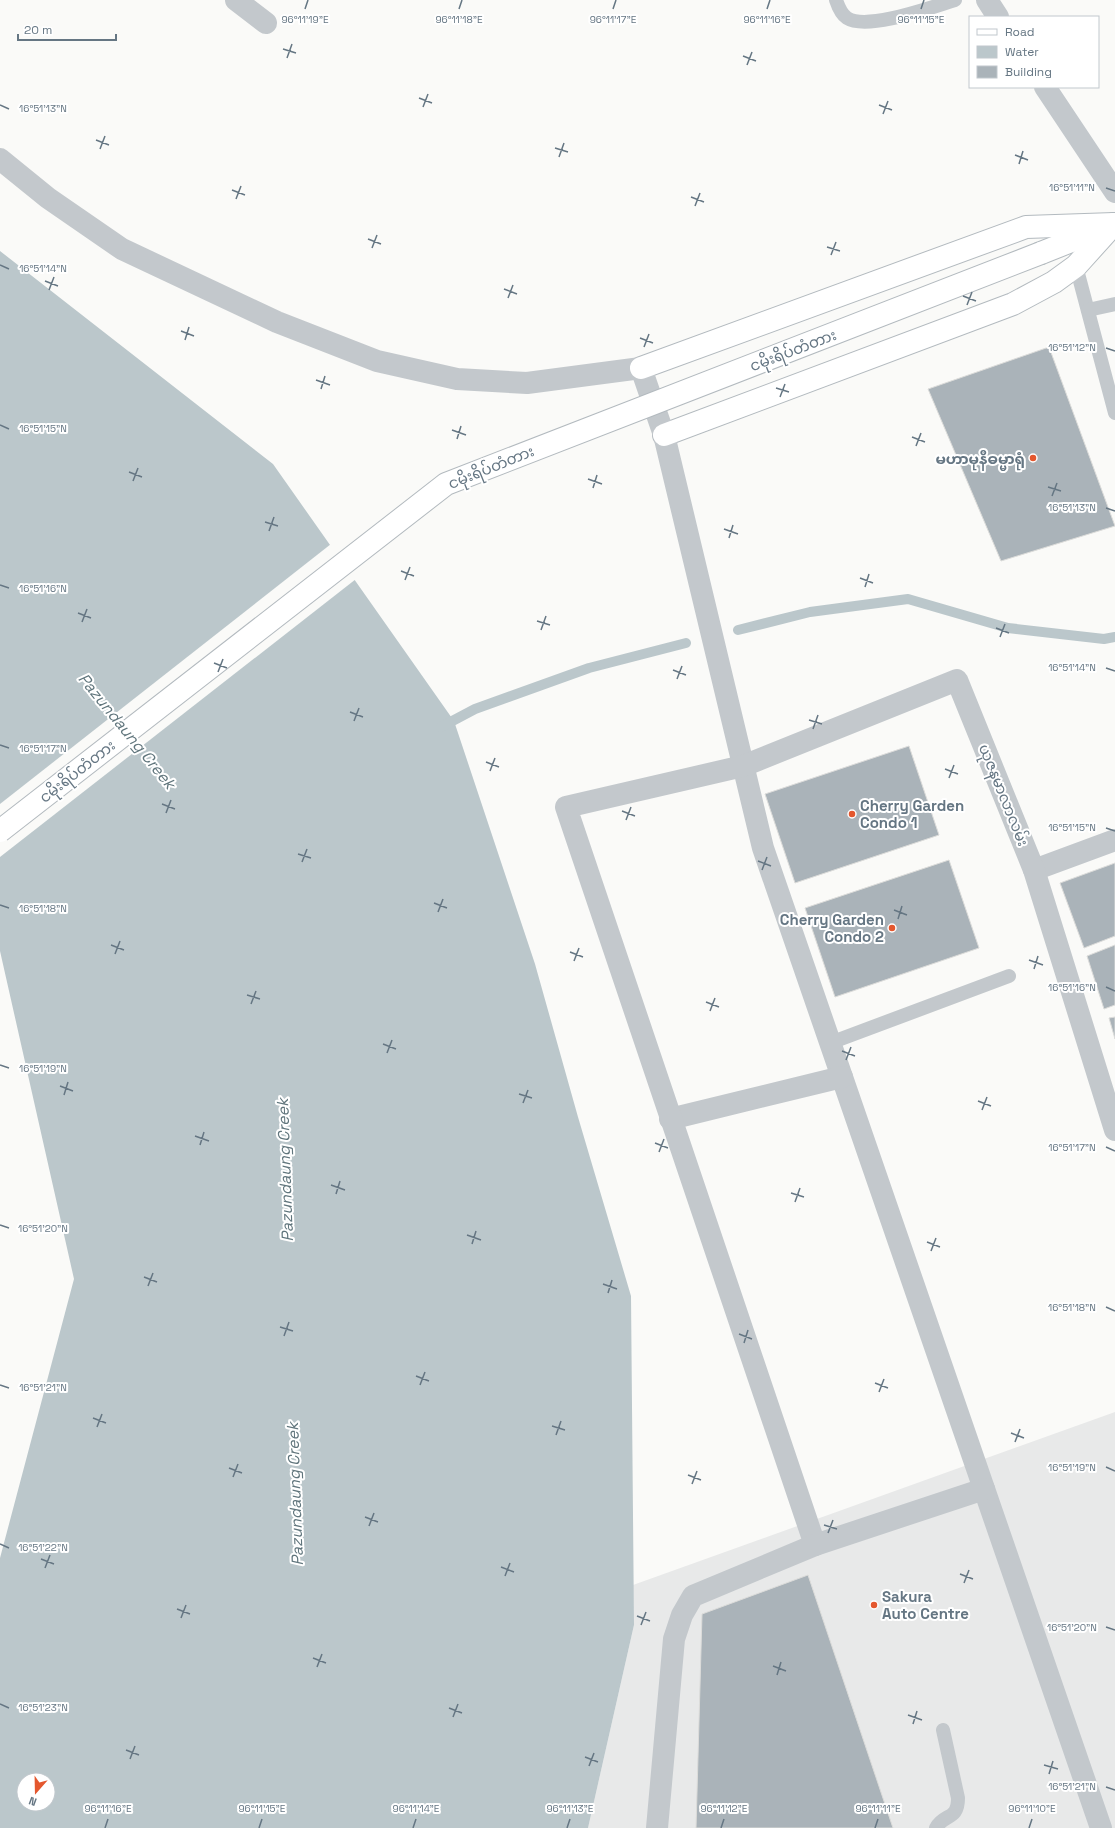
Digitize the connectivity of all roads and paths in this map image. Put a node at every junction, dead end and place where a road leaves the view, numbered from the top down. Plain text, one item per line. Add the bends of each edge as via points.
1 (236, 0) edge
2 (836, 0) edge
3 (955, 0) edge
4 (987, 0) edge
5 (997, 16) edge
6 (266, 23) dead end
7 (1046, 88) edge
8 (0, 159) edge
9 (1115, 192) edge
10 (1114, 223) edge
11 (1076, 266) junction
12 (1115, 304) edge
13 (1088, 310) junction
14 (641, 368) junction
15 (1115, 413) edge
16 (664, 434) junction
17 (743, 766) junction
18 (0, 831) edge
19 (1115, 840) edge
20 (1034, 870) junction
21 (1009, 976) dead end
22 (830, 1043) junction
23 (842, 1077) junction
24 (670, 1119) junction
25 (1115, 1130) edge
26 (984, 1489) junction
27 (816, 1545) junction
28 (943, 1730) dead end
29 (1102, 1825) edge
30 (657, 1828) edge
31 (936, 1828) edge

1 - 6 street
2 - 3 lane via 846,18 864,23 885,20
4 - 5 street
7 - 9 street
8 - 14 street via 48,198 122,249 277,322 377,361 456,379 527,383
10 - 11 main road
10 - 14 main road via 1026,227
10 - 18 main road, ငမိုးရိပ်တံတား, bridge via 446,484
11 - 13 lane
11 - 16 main road via 1054,282 1013,304
12 - 13 lane
13 - 15 lane
14 - 16 street
16 - 17 street
17 - 20 street, ယုဇနမာလာလမ်း via 957,680
17 - 22 street via 763,848
17 - 24 street via 566,807
19 - 20 street
20 - 25 street, ယုဇနမာလာလမ်း
21 - 22 lane
22 - 23 street
23 - 24 street
23 - 26 street
24 - 27 street
26 - 27 street
26 - 29 street
27 - 30 street via 693,1596 682,1615 674,1639
28 - 31 lane via 958,1807 952,1816 939,1821

